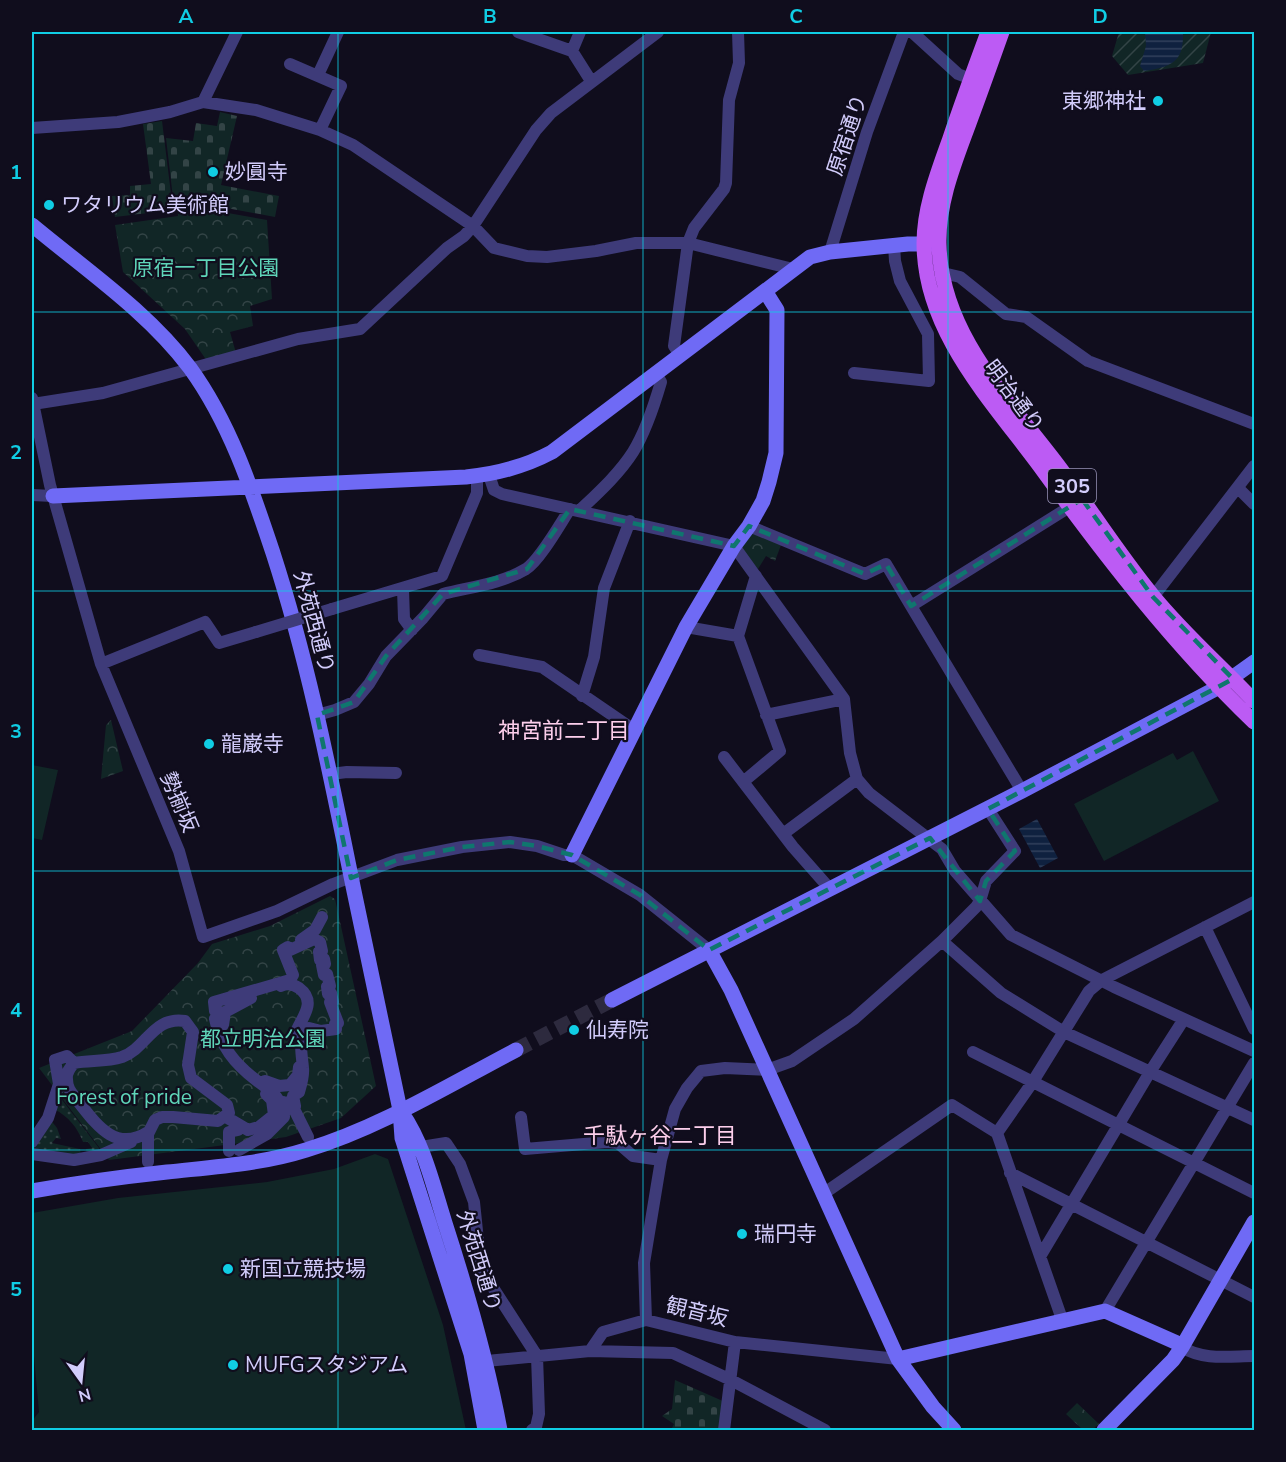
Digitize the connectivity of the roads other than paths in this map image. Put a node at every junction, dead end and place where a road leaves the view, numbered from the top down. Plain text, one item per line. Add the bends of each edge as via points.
1 (237, 32) edge
2 (339, 32) edge
3 (518, 32) edge
4 (580, 32) edge
5 (658, 32) edge
6 (738, 32) edge
7 (904, 32) edge
8 (912, 32) edge
9 (988, 32) edge
10 (1002, 32) edge
11 (572, 51) junction
12 (290, 64) dead end
13 (318, 75) junction
14 (971, 79) junction
15 (591, 81) junction
16 (203, 102) junction
17 (32, 128) edge
18 (320, 130) junction
19 (32, 225) edge
20 (473, 226) junction
21 (688, 243) junction
22 (932, 244) junction
23 (894, 245) junction
24 (830, 252) junction
25 (793, 269) junction
26 (943, 273) junction
27 (765, 291) junction
28 (680, 355) junction
29 (190, 369) junction
30 (656, 374) junction
31 (854, 374) dead end
32 (32, 401) edge
33 (1254, 424) edge
34 (1254, 466) edge
35 (483, 475) junction
36 (249, 486) junction
37 (1238, 488) junction
38 (32, 495) edge
39 (53, 496) junction
40 (1076, 503) junction
41 (1254, 504) edge
42 (575, 510) junction
43 (630, 521) junction
44 (748, 526) junction
45 (734, 546) junction
46 (756, 576) junction
47 (403, 589) junction
48 (1153, 597) junction
49 (911, 606) junction
50 (686, 627) junction
51 (412, 630) junction
52 (738, 636) junction
53 (479, 655) dead end
54 (1254, 662) edge
55 (101, 664) junction
56 (1233, 679) junction
57 (1219, 687) junction
58 (582, 696) junction
59 (844, 699) junction
60 (1254, 701) edge
61 (317, 715) junction
62 (766, 715) junction
63 (1254, 722) edge
64 (634, 730) junction
65 (724, 757) dead end
66 (396, 773) dead end
67 (331, 774) junction
68 (857, 779) junction
69 (743, 782) junction
70 (1022, 791) junction
71 (988, 809) junction
72 (783, 834) junction
73 (930, 838) junction
74 (572, 855) junction
75 (351, 878) junction
76 (830, 889) junction
77 (980, 901) junction
78 (1254, 902) edge
79 (322, 918) dead end
80 (1206, 927) junction
81 (942, 941) junction
82 (288, 949) junction
83 (709, 950) junction
84 (1102, 980) junction
85 (295, 985) junction
86 (612, 1000) tunnel mouth
87 (304, 1019) junction
88 (1184, 1019) junction
89 (321, 1029) dead end
90 (1254, 1029) edge
91 (1064, 1032) junction
92 (516, 1050) tunnel mouth
93 (1254, 1051) edge
94 (973, 1052) dead end
95 (1254, 1063) edge
96 (767, 1070) junction
97 (1150, 1072) junction
98 (1032, 1083) junction
99 (63, 1085) junction
100 (284, 1086) junction
101 (266, 1088) junction
102 (288, 1107) junction
103 (1228, 1108) junction
104 (400, 1110) junction
105 (233, 1117) junction
106 (521, 1117) dead end
107 (1254, 1120) edge
108 (1119, 1126) junction
109 (148, 1132) junction
110 (997, 1134) junction
111 (308, 1137) dead end
112 (137, 1139) junction
113 (32, 1142) edge
114 (421, 1147) junction
115 (32, 1154) edge
116 (662, 1160) junction
117 (148, 1162) dead end
118 (1194, 1164) junction
119 (1010, 1173) junction
120 (32, 1191) edge
121 (1254, 1193) edge
122 (823, 1194) junction
123 (1073, 1204) junction
124 (1254, 1222) edge
125 (1147, 1241) junction
126 (1041, 1255) junction
127 (1221, 1280) junction
128 (1254, 1297) edge
129 (1106, 1311) junction
130 (646, 1320) junction
131 (1063, 1322) junction
132 (735, 1342) junction
133 (1182, 1347) junction
134 (590, 1352) junction
135 (537, 1356) junction
136 (1254, 1356) edge
137 (898, 1359) junction
138 (479, 1361) junction
139 (731, 1380) junction
140 (500, 1430) edge
141 (485, 1431) edge
142 (509, 1431) edge
143 (532, 1431) edge
144 (724, 1431) edge
145 (825, 1431) edge
146 (954, 1431) edge
147 (1104, 1431) edge

1 - 16 street
2 - 13 street
3 - 11 street
4 - 11 street
5 - 15 street
6 - 21 street via 739,63 729,100 726,183
7 - 24 street, 原宿通り via 867,132
8 - 14 street via 958,74
9 - 14 main road, 明治通り / 305
10 - 22 main road, 明治通り / 305 via 950,175
11 - 15 street
12 - 13 street
13 - 18 street via 341,87
14 - 22 main road, 明治通り / 305 via 932,191
15 - 20 street via 551,112 536,130
16 - 17 street via 118,122
16 - 18 street via 256,110
18 - 20 street via 379,161
19 - 29 street, 外苑西通り via 129,305
20 - 21 street via 494,248 527,256 547,257 636,243
20 - 29 street via 360,329 298,339
21 - 25 street
21 - 28 street via 674,346
22 - 23 street
22 - 26 main road, 明治通り / 305
22 - 40 main road, 明治通り / 305 via 932,292 963,362
23 - 24 street
23 - 31 street via 900,281 928,334 929,381
24 - 25 street via 810,257
25 - 27 street
26 - 33 street via 960,277 1006,314 1026,317 1088,362
26 - 40 main road, 明治通り / 305 via 955,317 977,360
27 - 28 street
27 - 44 street via 777,310 776,453 763,501
28 - 30 street
29 - 32 street via 103,393
29 - 36 street, 外苑西通り via 221,418
30 - 35 street via 552,452 533,462
30 - 42 street via 661,382 633,453 603,488
32 - 39 street, 勢揃坂
34 - 37 street
35 - 36 street
35 - 42 street via 502,494
35 - 47 street via 442,576
36 - 39 street
36 - 61 street, 外苑西通り via 284,586
37 - 41 street
37 - 48 street
38 - 39 street
39 - 55 street, 勢揃坂
40 - 48 main road, 明治通り / 305
40 - 49 street
40 - 57 main road, 明治通り / 305 via 1121,576
42 - 43 street
42 - 51 street via 527,569 442,594
43 - 45 street
43 - 58 street via 604,588 594,657
44 - 45 street
44 - 49 street via 865,574 886,564
45 - 46 street
45 - 50 street
46 - 52 street
46 - 59 street
47 - 51 street via 404,619
47 - 55 street, bridge via 219,643 205,622
48 - 56 main road, 明治通り / 305
49 - 70 street
50 - 52 street
50 - 64 street
51 - 61 street via 386,656 354,702
52 - 62 street
53 - 58 street via 542,667
54 - 56 street
55 - 75 street, 勢揃坂 via 179,851 203,937 278,911
56 - 57 street
56 - 60 main road, 明治通り / 305
57 - 63 main road, 明治通り / 305
57 - 70 street
58 - 64 street
59 - 62 street
59 - 68 street
61 - 67 street, 外苑西通り
62 - 69 street via 780,752
64 - 74 street
65 - 69 street
66 - 67 street
67 - 75 street, 外苑西通り
68 - 72 street
68 - 73 street via 869,793
69 - 72 street
70 - 71 street
71 - 73 street
71 - 77 street via 1015,851 986,881
72 - 76 street
73 - 76 street
73 - 77 street
74 - 75 street via 537,846 499,843 397,860
74 - 83 street via 640,895
75 - 104 street, 外苑西通り
76 - 83 street
77 - 81 street
77 - 84 street via 1011,935
78 - 80 street
79 - 82 street via 315,930
80 - 84 street
80 - 90 street
81 - 91 street via 1001,993
81 - 96 street via 846,1024 792,1061
82 - 85 street
82 - 101 street via 283,950 293,975 290,980 214,1002 220,1017 215,1019 218,1035 229,1056
82 - 102 street via 314,939 320,942 324,975 327,974 330,986 328,994 331,993 330,1002 338,1023 336,1029 304,1030 302,1083 293,1096 295,1106
83 - 86 street
83 - 96 street
84 - 88 street
84 - 91 street via 1089,991
85 - 87 street via 303,991 308,1004
85 - 101 street via 268,990 225,1012 223,1026 228,1045
87 - 89 street
87 - 100 street via 295,1032 300,1058 298,1075
88 - 93 street
88 - 97 street
91 - 97 street
91 - 98 street
92 - 104 street
94 - 98 street
95 - 103 street
96 - 116 street via 702,1071 675,1109
96 - 122 street
97 - 103 street
97 - 108 street
98 - 108 street
98 - 110 street
99 - 105 street via 55,1060 67,1056 74,1063 124,1057 162,1024 175,1019 185,1021 193,1032 188,1065 191,1078 227,1105
99 - 112 street via 107,1133 120,1140
99 - 113 street
100 - 101 street
100 - 102 street
101 - 102 street via 274,1088
101 - 105 street via 274,1115 248,1130
102 - 105 street via 284,1118 267,1134 234,1150 229,1132 238,1130
102 - 111 street
103 - 107 street
103 - 118 street
104 - 114 street, 外苑西通り
104 - 120 street via 337,1140 282,1156
104 - 138 street, 外苑西通り via 402,1138
105 - 109 street via 218,1121 162,1116
106 - 116 street via 525,1149 607,1142 618,1143 633,1156
108 - 118 street
108 - 123 street
109 - 112 street
109 - 117 street
110 - 119 street
110 - 122 street via 952,1105
112 - 115 street via 101,1155 74,1161
114 - 135 street via 446,1143 460,1164 474,1202 481,1269
114 - 138 street, 外苑西通り via 451,1241
116 - 130 street via 644,1263
118 - 121 street
118 - 125 street
119 - 123 street
119 - 126 street
122 - 137 street
123 - 125 street
123 - 126 street
124 - 127 street
125 - 127 street
125 - 129 street
126 - 131 street
127 - 128 street
127 - 133 street
129 - 131 street
129 - 133 street
130 - 132 street, 観音坂
130 - 134 street, 観音坂 via 603,1332
131 - 137 street
132 - 137 street, 観音坂
132 - 139 street
133 - 136 street via 1205,1356
133 - 147 street
134 - 135 street
134 - 139 street via 673,1353
135 - 138 street
135 - 143 street via 539,1414
137 - 146 street
138 - 140 street, 外苑西通り
138 - 141 street, 外苑西通り
139 - 144 street
139 - 145 street
140 - 142 street

